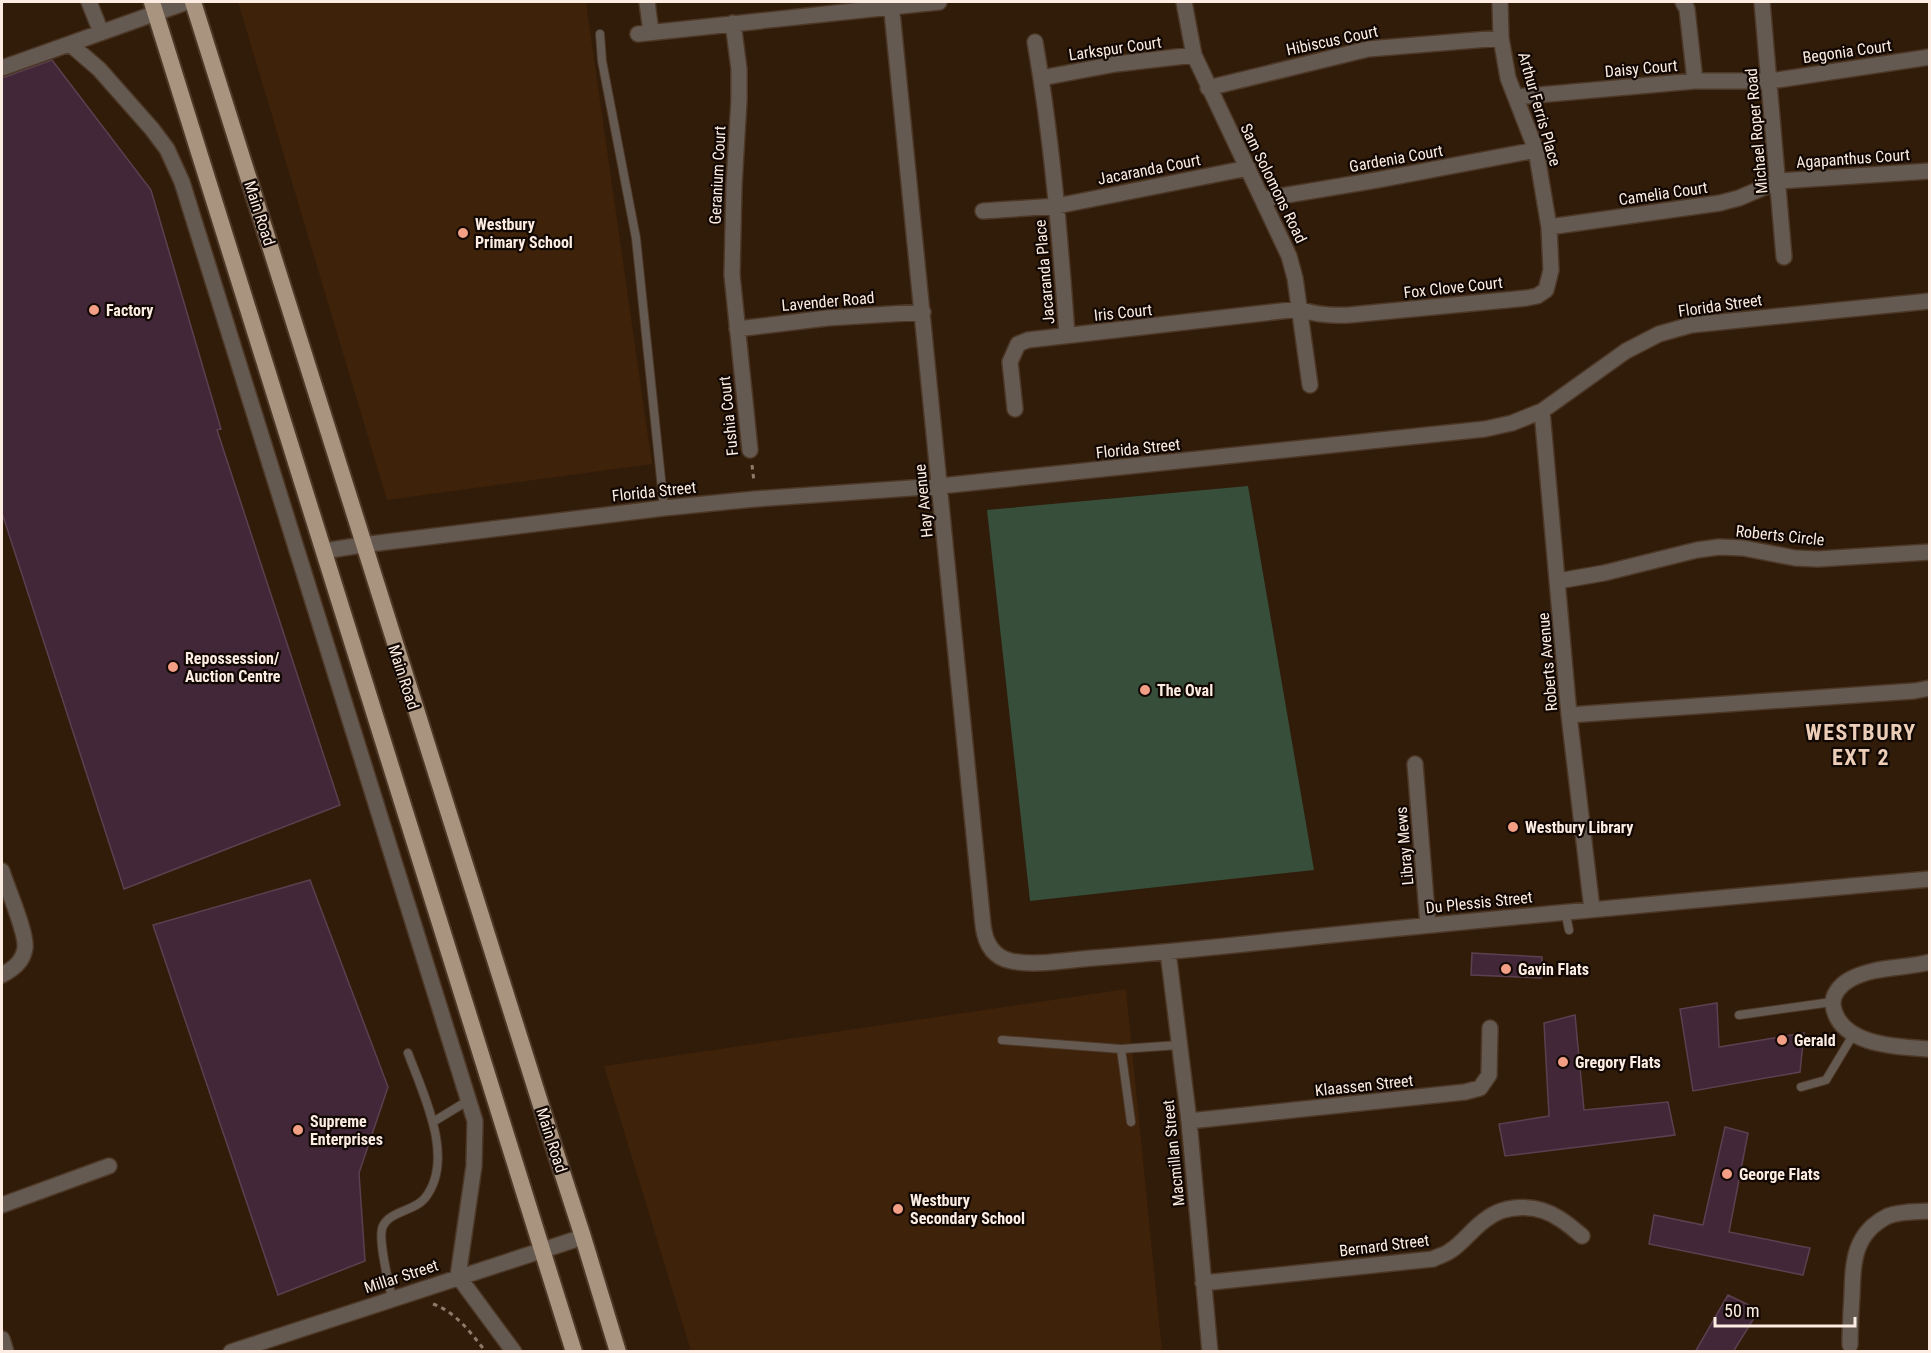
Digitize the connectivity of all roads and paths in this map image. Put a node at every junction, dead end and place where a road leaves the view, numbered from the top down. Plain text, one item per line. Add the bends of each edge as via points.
1 (89, 2) edge
2 (187, 2) edge
3 (193, 2) edge
4 (647, 2) edge
5 (939, 2) edge
6 (1184, 2) edge
7 (1500, 2) edge
8 (1683, 2) edge
9 (1762, 2) edge
10 (891, 4) edge
11 (154, 7) edge
12 (733, 23) junction
13 (101, 32) junction
14 (600, 34) dead end
15 (1502, 38) junction
16 (1035, 42) dead end
17 (70, 44) junction
18 (1194, 56) junction
19 (1929, 57) edge
20 (2, 68) edge
21 (1041, 78) junction
22 (1695, 81) junction
23 (1770, 81) junction
24 (1208, 88) junction
25 (1516, 97) junction
26 (1536, 150) junction
27 (1248, 168) junction
28 (1929, 171) edge
29 (1779, 181) junction
30 (1263, 199) junction
31 (1057, 206) junction
32 (983, 211) dead end
33 (1549, 226) junction
34 (1784, 258) dead end
35 (1929, 301) edge
36 (1299, 309) junction
37 (923, 312) junction
38 (737, 329) junction
39 (1067, 335) junction
40 (1311, 386) dead end
41 (1015, 409) dead end
42 (1542, 411) junction
43 (750, 450) joint
44 (940, 486) junction
45 (755, 499) junction
46 (664, 508) junction
47 (362, 545) junction
48 (324, 551) junction
49 (1929, 552) edge
50 (1558, 581) junction
51 (1929, 688) edge
52 (1569, 715) junction
53 (1415, 764) dead end
54 (2, 872) edge
55 (1929, 879) edge
56 (1592, 909) junction
57 (1565, 911) junction
58 (1428, 925) junction
59 (1569, 930) dead end
60 (1168, 952) junction
61 (1033, 962) joint
62 (1929, 962) edge
63 (2, 975) edge
64 (1833, 1002) junction
65 (1739, 1015) dead end
66 (1490, 1028) dead end
67 (1853, 1035) junction
68 (1002, 1040) dead end
69 (1179, 1045) junction
70 (1121, 1048) junction
71 (1929, 1049) edge
72 (408, 1053) dead end
73 (1801, 1087) dead end
74 (469, 1100) junction
75 (1189, 1121) junction
76 (433, 1122) junction
77 (1131, 1122) dead end
78 (109, 1166) dead end
79 (2, 1205) edge
80 (1929, 1211) edge
81 (1582, 1236) dead end
82 (583, 1237) junction
83 (543, 1250) junction
84 (458, 1276) junction
85 (1203, 1283) junction
86 (392, 1298) junction
87 (428, 1302) dead end
88 (2, 1339) edge
89 (1850, 1345) dead end
90 (6, 1352) edge
91 (231, 1352) edge
92 (486, 1352) edge
93 (514, 1352) edge
94 (574, 1352) edge
95 (618, 1352) edge
96 (1210, 1352) edge

1 - 13 street
2 - 11 street
3 - 47 main road, Main Road
4 - 12 street via 645,33
5 - 10 street
6 - 18 street, Sam Solomons Road
7 - 15 street, Arthur Ferris Place
8 - 22 street
9 - 23 street, Michael Roper Road
10 - 12 street
10 - 37 street, Hay Avenue
11 - 13 street
11 - 48 main road
12 - 38 street, Geranium Court via 739,69 732,241
13 - 17 street
14 - 46 lane via 636,237
15 - 24 street, Hibiscus Court via 1368,49
15 - 25 street, Arthur Ferris Place via 1508,78
16 - 21 street
17 - 20 street
17 - 74 street via 99,69 152,129 167,149 182,182
18 - 21 street, Larkspur Court via 1116,64
18 - 24 street, Sam Solomons Road
19 - 23 street, Begonia Court
21 - 31 street
22 - 23 street, Daisy Court
22 - 25 street, Daisy Court
23 - 29 street, Michael Roper Road
24 - 27 street, Sam Solomons Road
25 - 26 street, Arthur Ferris Place
26 - 30 street, Gardenia Court
26 - 33 street, Arthur Ferris Place
27 - 30 street, Sam Solomons Road
27 - 31 street, Jacaranda Court
28 - 29 street, Agapanthus Court
29 - 33 street, Camelia Court via 1720,203
29 - 34 street, Michael Roper Road
30 - 36 street, Sam Solomons Road via 1289,256
31 - 32 street, Jacaranda Court
31 - 39 street, Jacaranda Place
33 - 36 street, Fox Clove Court via 1549,282 1546,290 1536,296 1340,315
35 - 42 street, Florida Street via 1680,328 1626,351
36 - 39 street, Iris Court
36 - 40 street, Sam Solomons Road
37 - 38 street, Lavender Road
37 - 44 street, Hay Avenue
38 - 43 street, Fushia Court
39 - 41 street, Iris Court via 1018,344 1010,362
42 - 44 street, Florida Street via 1512,423 1451,433
42 - 50 street, Roberts Avenue
43 - 45 path, Fushia Court
44 - 45 street, Florida Street
44 - 61 street, Hay Avenue via 985,939 998,956
45 - 46 street, Florida Street
46 - 47 street, Florida Street
47 - 48 street, Florida Street
47 - 82 main road, Main Road
48 - 83 main road
49 - 50 street, Roberts Circle via 1818,559 1719,547
50 - 52 street, Roberts Avenue
51 - 52 street
52 - 56 street, Roberts Avenue
53 - 58 street, Libray Mews
54 - 63 street via 26,945 19,963
55 - 56 street, Du Plessis Street
56 - 57 street, Du Plessis Street
57 - 58 street, Du Plessis Street
57 - 59 lane
58 - 60 street, Du Plessis Street
60 - 61 street, Du Plessis Street
60 - 69 street, Macmillan Street
62 - 64 street via 1847,980
64 - 65 lane
64 - 67 street via 1834,1013
66 - 75 street, Klaassen Street via 1490,1075 1480,1088 1454,1094
67 - 71 street via 1866,1041
67 - 73 lane via 1826,1080
68 - 70 lane
69 - 70 lane
69 - 75 street, Macmillan Street
70 - 77 lane
72 - 76 lane
74 - 76 lane
74 - 84 street via 475,1121 475,1156
75 - 85 street, Macmillan Street
76 - 86 lane via 439,1158 434,1184 423,1201 383,1224 380,1235
78 - 79 street
80 - 89 street via 1890,1215 1866,1233 1853,1261
81 - 85 street, Bernard Street via 1560,1218 1542,1210 1510,1209 1490,1216 1450,1251 1432,1259
82 - 83 street, Millar Street
82 - 95 main road, Main Road
83 - 84 street, Millar Street
83 - 94 main road
84 - 86 street, Millar Street
84 - 93 street
85 - 96 street, Macmillan Street
86 - 91 street, Millar Street
87 - 92 path via 446,1309
88 - 90 street

